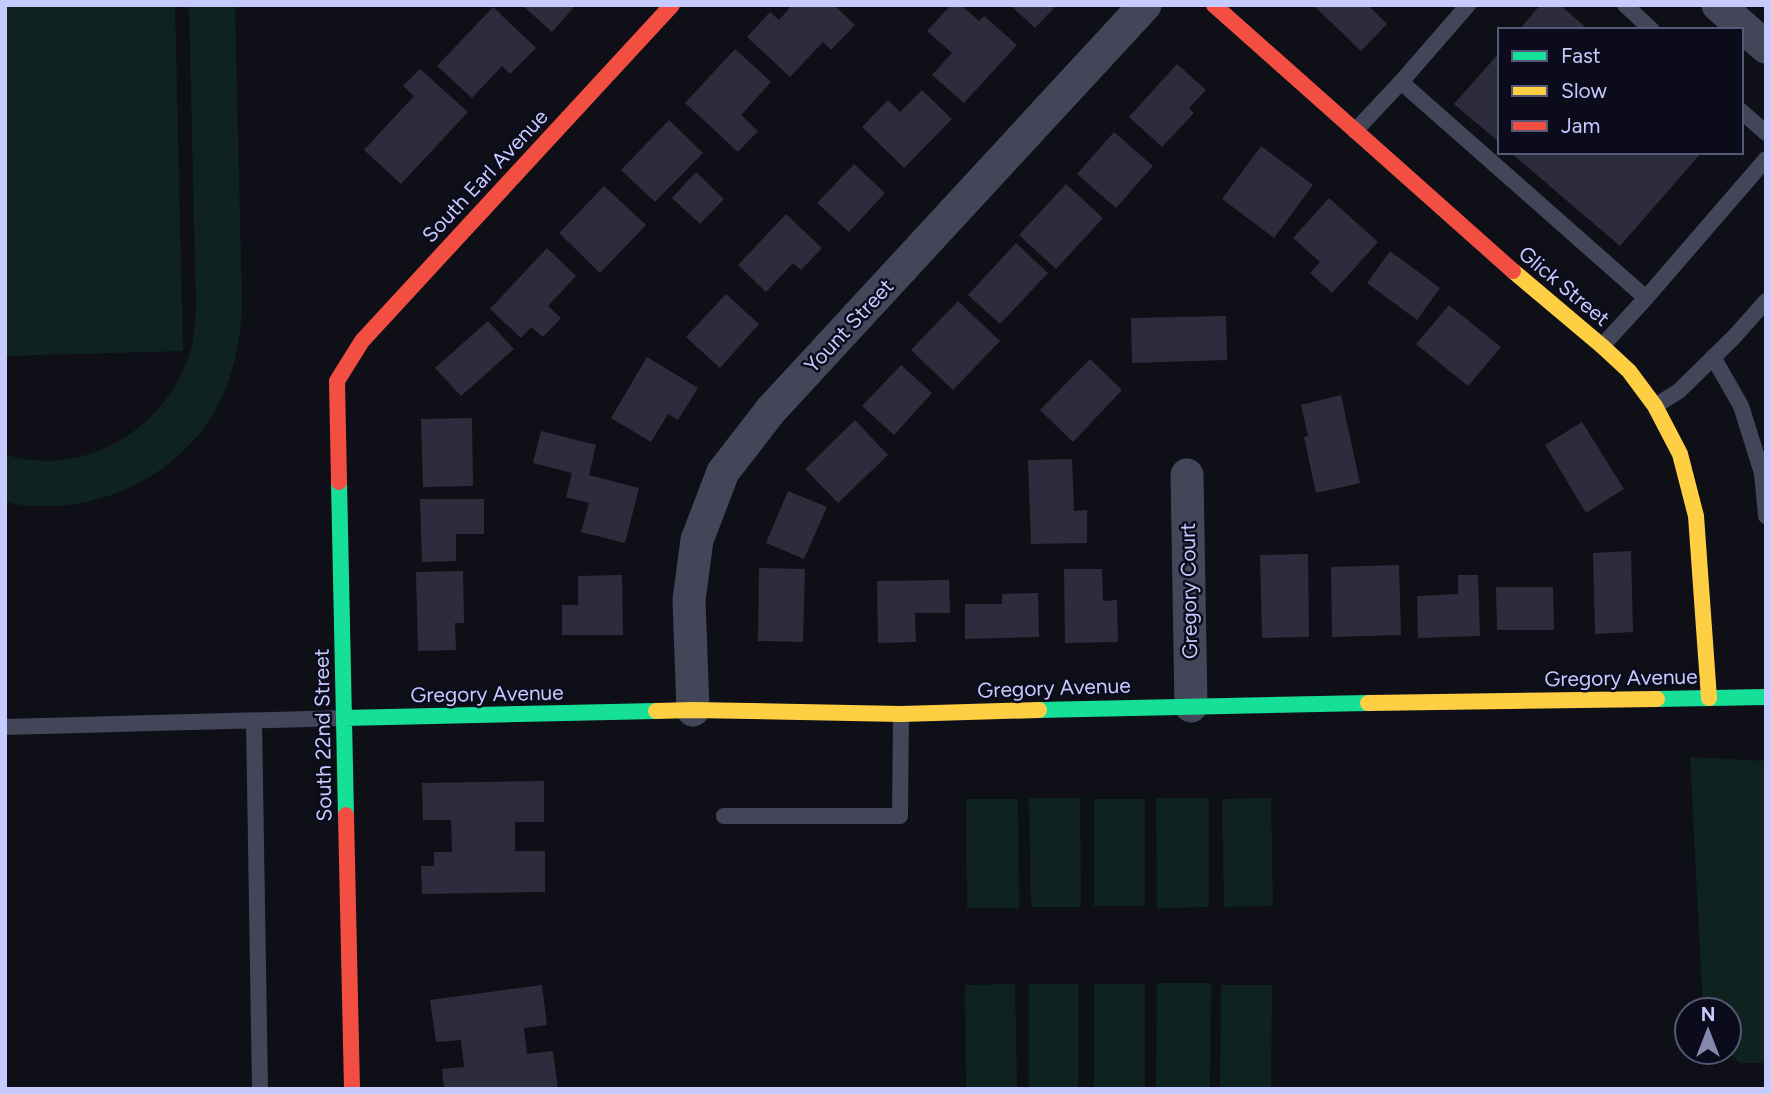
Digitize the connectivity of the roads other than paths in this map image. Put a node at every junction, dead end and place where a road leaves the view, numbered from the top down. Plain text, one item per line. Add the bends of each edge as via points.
1 (672, 5) edge
2 (1145, 5) edge
3 (1214, 5) edge
4 (1468, 5) edge
5 (1625, 5) edge
6 (1718, 5) edge
7 (1650, 28) edge
8 (1766, 47) edge
9 (1401, 82) junction
10 (1743, 113) edge
11 (1355, 131) junction
12 (1766, 133) edge
13 (1766, 159) edge
14 (1646, 298) junction
15 (1766, 301) edge
16 (1602, 346) junction
17 (1713, 357) junction
18 (337, 381) joint
19 (1655, 406) junction
20 (1187, 475) dead end
21 (1766, 516) edge
22 (1766, 697) edge
23 (1709, 698) junction
24 (1191, 706) junction
25 (693, 709) junction
26 (901, 714) junction
27 (344, 718) junction
28 (254, 721) junction
29 (5, 727) edge
30 (724, 816) dead end
31 (260, 1089) edge
32 (352, 1089) edge

1 - 18 street, South Earl Avenue via 362,341
2 - 25 street, Yount Street via 771,410 723,472 698,540 689,600
3 - 11 street, Glick Street
4 - 9 lane
5 - 7 lane
6 - 8 street
9 - 11 lane
9 - 14 lane
10 - 12 lane
11 - 16 street, Glick Street
13 - 14 lane
14 - 16 lane
15 - 17 lane
16 - 19 street, Glick Street via 1629,371
17 - 19 lane via 1679,391
17 - 21 lane via 1741,407 1762,473
18 - 27 street, South 22nd Street
19 - 23 street, Glick Street via 1680,454 1696,516
20 - 24 street, Gregory Court
22 - 23 street, Gregory Avenue
23 - 24 street, Gregory Avenue
24 - 26 street, Gregory Avenue
25 - 26 street, Gregory Avenue
25 - 27 street, Gregory Avenue
26 - 30 lane via 900,816
27 - 28 lane
27 - 32 street, South 22nd Street
28 - 29 lane
28 - 31 lane

